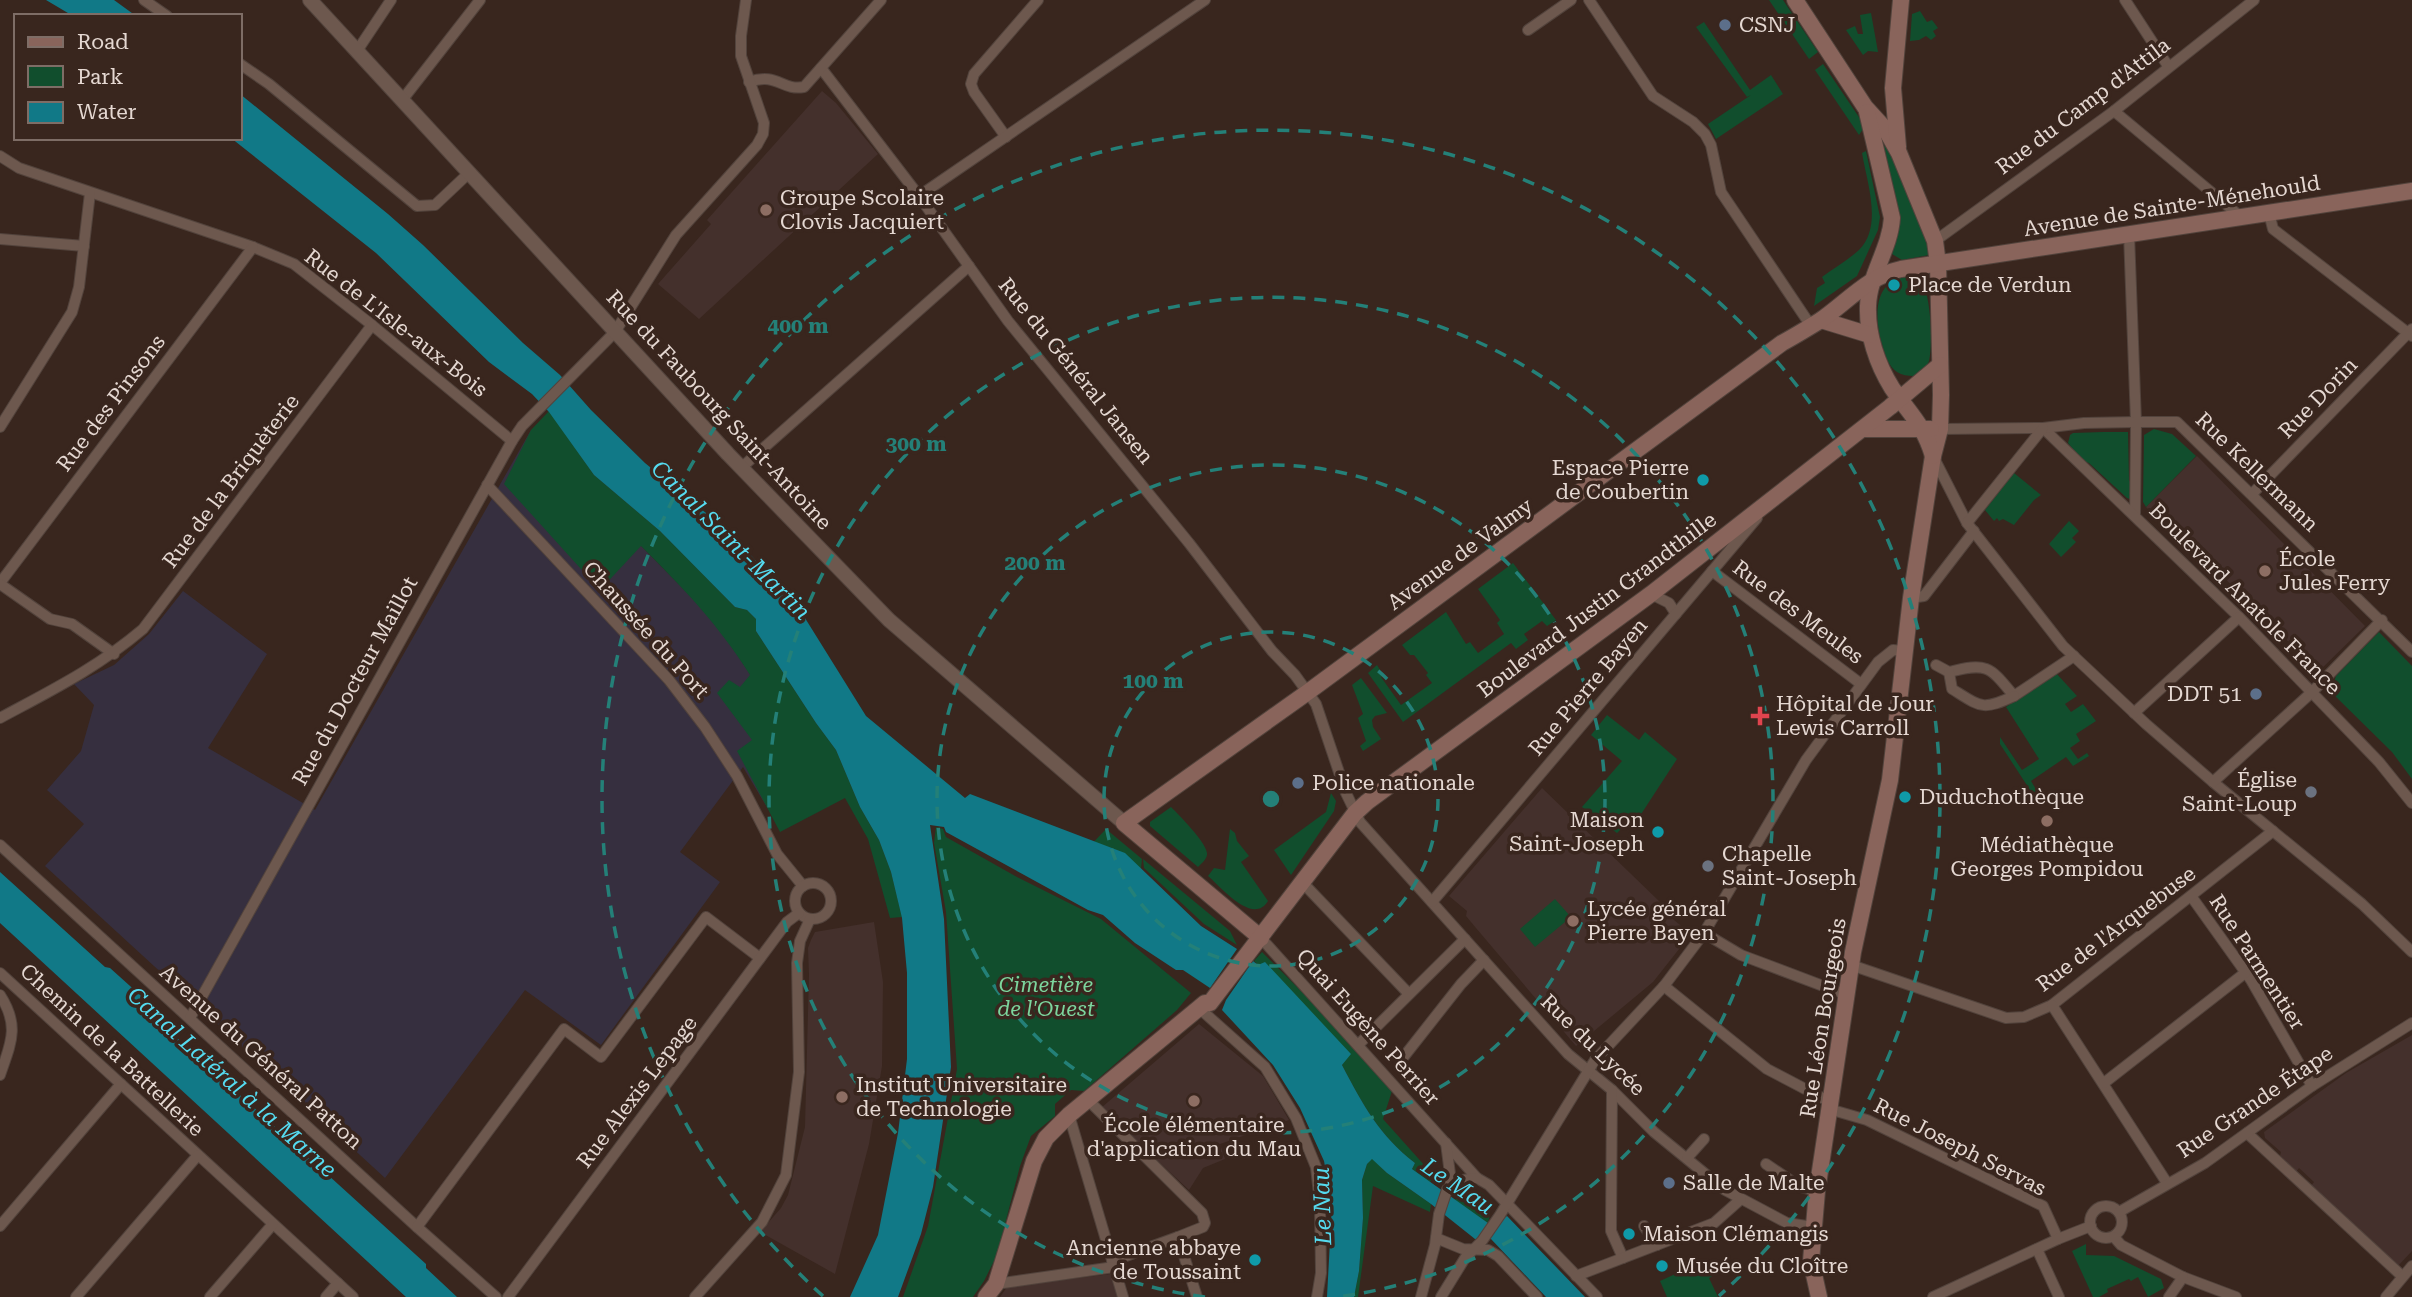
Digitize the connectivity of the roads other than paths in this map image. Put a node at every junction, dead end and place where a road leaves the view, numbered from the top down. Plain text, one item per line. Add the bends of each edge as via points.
1 (144, 0) edge
2 (310, 0) edge
3 (391, 0) edge
4 (480, 0) edge
5 (747, 0) edge
6 (881, 0) edge
7 (1038, 0) edge
8 (1571, 0) edge
9 (1589, 0) edge
10 (1795, 0) edge
11 (2125, 0) edge
12 (2254, 0) edge
13 (1202, 1) edge
14 (1903, 2) edge
15 (164, 14) edge
16 (1528, 30) dead end
17 (357, 51) junction
18 (242, 65) edge
19 (2168, 65) junction
20 (821, 68) junction
21 (749, 82) junction
22 (1894, 88) junction
23 (403, 99) junction
24 (2114, 111) junction
25 (1880, 131) junction
26 (1006, 137) junction
27 (1899, 153) junction
28 (0, 156) edge
29 (470, 172) junction
30 (2412, 191) edge
31 (90, 193) junction
32 (919, 197) junction
33 (2269, 213) junction
34 (2241, 217) junction
35 (2129, 234) junction
36 (0, 239) edge
37 (1935, 241) junction
38 (84, 246) junction
39 (253, 247) junction
40 (1938, 264) junction
41 (969, 266) junction
42 (1872, 281) junction
43 (1816, 323) junction
44 (372, 325) junction
45 (615, 331) junction
46 (2411, 333) edge
47 (1870, 335) junction
48 (1940, 365) junction
49 (1891, 386) junction
50 (1916, 386) junction
51 (1895, 403) junction
52 (2136, 422) junction
53 (0, 427) edge
54 (2043, 428) junction
55 (1863, 429) junction
56 (1924, 429) junction
57 (1940, 429) junction
58 (512, 441) junction
59 (1933, 456) junction
60 (741, 468) junction
61 (487, 485) junction
62 (2252, 494) junction
63 (1775, 497) junction
64 (2135, 516) junction
65 (1971, 527) junction
66 (1712, 571) junction
67 (0, 584) edge
68 (1651, 594) junction
69 (1911, 598) junction
70 (1676, 614) junction
71 (2239, 617) junction
72 (2382, 620) junction
73 (1904, 650) junction
74 (2412, 652) edge
75 (114, 654) junction
76 (2074, 656) junction
77 (1936, 665) dead end
78 (1950, 672) junction
79 (1861, 684) junction
80 (1308, 692) junction
81 (2311, 693) junction
82 (2014, 696) junction
83 (2134, 713) junction
84 (0, 718) edge
85 (2213, 782) junction
86 (2412, 803) edge
87 (1355, 813) junction
88 (1124, 823) junction
89 (2273, 831) junction
90 (0, 845) edge
91 (1303, 883) junction
92 (803, 886) junction
93 (2191, 896) junction
94 (1432, 902) junction
95 (799, 913) junction
96 (810, 919) junction
97 (1704, 933) junction
98 (1465, 939) junction
99 (1257, 943) junction
100 (2412, 952) edge
101 (760, 958) junction
102 (1484, 960) junction
103 (1851, 965) junction
104 (0, 973) edge
105 (2245, 973) junction
106 (1664, 986) junction
107 (1409, 994) junction
108 (0, 995) edge
109 (1847, 995) junction
110 (2052, 1005) junction
111 (1205, 1006) junction
112 (190, 1018) junction
113 (2412, 1023) edge
114 (1358, 1045) junction
115 (1402, 1059) dead end
116 (1588, 1072) junction
117 (0, 1075) edge
118 (2104, 1083) junction
119 (121, 1084) junction
120 (2312, 1086) junction
121 (1612, 1090) junction
122 (1088, 1100) junction
123 (1830, 1105) junction
124 (1069, 1115) junction
125 (2247, 1133) junction
126 (1704, 1139) dead end
127 (1446, 1141) junction
128 (198, 1155) junction
129 (1687, 1158) junction
130 (1766, 1164) dead end
131 (1477, 1178) junction
132 (2167, 1184) junction
133 (1447, 1190) junction
134 (1817, 1191) junction
135 (1741, 1199) junction
136 (1506, 1203) junction
137 (2119, 1212) junction
138 (273, 1224) junction
139 (0, 1226) edge
140 (1644, 1226) dead end
141 (2091, 1226) junction
142 (417, 1227) junction
143 (1812, 1227) junction
144 (1178, 1237) junction
145 (2114, 1237) junction
146 (1437, 1238) junction
147 (2058, 1238) junction
148 (1657, 1245) junction
149 (2037, 1248) junction
150 (1473, 1249) junction
151 (1623, 1258) junction
152 (1113, 1264) junction
153 (2412, 1266) edge
154 (1576, 1276) junction
155 (2183, 1276) junction
156 (2402, 1276) junction
157 (338, 1283) junction
158 (991, 1290) edge
159 (76, 1297) edge
160 (210, 1297) edge
161 (326, 1297) edge
162 (353, 1297) edge
163 (496, 1297) edge
164 (508, 1297) edge
165 (695, 1297) edge
166 (1123, 1297) edge
167 (1197, 1297) edge
168 (1317, 1297) edge
169 (1421, 1297) edge
170 (1441, 1297) edge
171 (1537, 1297) edge
172 (1597, 1297) edge
173 (1819, 1297) edge
174 (1933, 1297) edge
175 (2059, 1297) edge
176 (2168, 1297) edge
177 (2236, 1297) edge
178 (2386, 1297) edge

1 - 15 street
2 - 17 street, Rue du Faubourg Saint-Antoine
3 - 17 street
4 - 23 street
5 - 21 street via 741,56
6 - 20 street
7 - 26 street via 974,74 971,85
8 - 16 street
9 - 43 street via 1653,96 1705,134 1721,192
10 - 25 main road
11 - 19 street
12 - 19 street, Rue du Camp d'Attila
13 - 26 street
14 - 22 main road
17 - 23 street, Rue du Faubourg Saint-Antoine
18 - 29 street via 417,206 435,205
19 - 24 street, Rue du Camp d'Attila
20 - 21 street via 804,87 771,78
20 - 32 street, Rue du Général Jansen
21 - 45 street via 764,123 763,134 676,234
22 - 25 main road
22 - 27 main road
23 - 29 street, Rue du Faubourg Saint-Antoine
24 - 34 street
24 - 37 street, Rue du Camp d'Attila
25 - 27 main road
25 - 42 main road via 1892,218
26 - 32 street
27 - 37 main road
28 - 31 street, Rue de L'Isle-aux-Bois via 19,168
29 - 45 street, Rue du Faubourg Saint-Antoine
30 - 33 main road, Avenue de Sainte-Ménehould
31 - 38 street
31 - 39 street, Rue de L'Isle-aux-Bois
32 - 41 street, Rue du Général Jansen
33 - 34 main road, Avenue de Sainte-Ménehould
33 - 46 street via 2273,229
34 - 35 main road, Avenue de Sainte-Ménehould
35 - 40 main road, Avenue de Sainte-Ménehould
35 - 52 street
36 - 38 street
37 - 40 main road
38 - 53 street via 72,312
39 - 44 street, Rue de L'Isle-aux-Bois via 294,264
39 - 67 street, Rue des Pinsons
40 - 42 main road via 1893,271
40 - 48 main road
41 - 60 street
41 - 80 street, Rue du Général Jansen via 1008,321
42 - 43 main road, Avenue de Valmy
42 - 47 main road
43 - 47 main road
43 - 80 main road, Avenue de Valmy via 1782,343
44 - 58 street, Rue de L'Isle-aux-Bois
44 - 75 street, Rue de la Briquèterie via 143,629
45 - 58 street, Rue du Docteur Maillot
45 - 60 street, Rue du Faubourg Saint-Antoine
46 - 62 street, Rue Dorin
47 - 49 main road
48 - 50 main road
48 - 57 main road
49 - 50 main road
49 - 51 main road
50 - 51 main road
51 - 55 main road, Boulevard Justin Grandthille
51 - 56 main road
52 - 54 street, Rue Kellermann
52 - 62 street, Rue Kellermann via 2177,422
52 - 64 street
54 - 57 street, Rue Kellermann
54 - 64 street, Boulevard Anatole France
54 - 65 street
55 - 56 main road
55 - 63 main road, Boulevard Justin Grandthille
56 - 57 main road
56 - 59 main road, Rue Léon Bourgeois
57 - 59 main road, Rue Léon Bourgeois
58 - 61 street, Rue du Docteur Maillot
59 - 65 street
59 - 69 main road, Rue Léon Bourgeois
60 - 88 street, Rue du Faubourg Saint-Antoine via 889,620
61 - 92 street, Chaussée du Port via 670,680 736,775 776,854
61 - 112 street, Rue du Docteur Maillot
62 - 72 street, Rue Kellermann
63 - 66 street, Rue Pierre Bayen
63 - 68 main road, Boulevard Justin Grandthille
64 - 71 street, Boulevard Anatole France
65 - 69 street via 1924,596
65 - 76 street
66 - 70 street, Rue Pierre Bayen
66 - 79 street, Rue des Meules
67 - 75 street via 50,619 72,624
68 - 70 street via 1669,603
68 - 87 main road, Boulevard Justin Grandthille
69 - 73 main road, Rue Léon Bourgeois
70 - 94 street, Rue Pierre Bayen
71 - 81 street, Boulevard Anatole France
71 - 83 street
72 - 74 street, Rue Kellermann
72 - 81 street
73 - 79 street via 1887,653
73 - 103 main road, Rue Léon Bourgeois via 1890,780
75 - 84 street, Rue de la Briquèterie
76 - 82 street
76 - 83 street
77 - 78 street
78 - 82 street via 1969,667 1992,670
78 - 82 street via 1952,689 1977,705 1992,706
79 - 97 street via 1806,760
80 - 87 street, Rue du Général Jansen
80 - 88 main road, Avenue de Valmy
81 - 85 street
81 - 86 street, Boulevard Anatole France
83 - 85 street
85 - 89 street
87 - 91 main road, Boulevard Justin Grandthille
87 - 94 street, Rue du Lycée
88 - 99 main road
89 - 93 street, Rue de l'Arquebuse
89 - 100 street
90 - 112 street, Avenue du Général Patton
91 - 99 main road, Boulevard Justin Grandthille
91 - 107 street
92 - 95 street via 795,898
92 - 96 street via 821,885 830,894 827,912
93 - 105 street, Rue Parmentier
93 - 110 street, Rue de l'Arquebuse
94 - 98 street, Rue du Lycée
95 - 96 street
95 - 101 street, Rue Alexis Lepage
96 - 165 street via 800,940 797,963 799,1072 786,1175 762,1222
97 - 106 street
97 - 109 street via 1741,955
98 - 102 street, Rue du Lycée
98 - 107 street
99 - 111 main road, Boulevard Justin Grandthille
99 - 114 street, Quai Eugène Perrier
101 - 142 street via 706,917 601,1057 564,1029
101 - 164 street, Rue Alexis Lepage
102 - 115 street
102 - 116 street, Rue du Lycée
103 - 109 main road, Rue Léon Bourgeois
103 - 110 street, Rue de l'Arquebuse via 2006,1018 2024,1017
104 - 119 street, Chemin de la Battellerie
105 - 118 street
105 - 120 street, Rue Parmentier
106 - 116 street
106 - 123 street, Rue Joseph Servas via 1767,1069
107 - 114 street
108 - 117 street via 13,1025
109 - 123 main road, Rue Léon Bourgeois
110 - 118 street
111 - 122 main road, Boulevard Justin Grandthille
111 - 168 street via 1265,1067 1296,1118 1316,1167 1321,1273
112 - 142 street, Avenue du Général Patton
113 - 120 street, Rue Grande Étape
114 - 127 street, Quai Eugène Perrier
116 - 121 street, Rue du Lycée
116 - 136 street
118 - 132 street
119 - 128 street, Chemin de la Battellerie
119 - 139 street
120 - 125 street, Rue Grande Étape
121 - 129 street, Rue du Lycée
121 - 151 street via 1611,1231
122 - 124 main road, Boulevard Justin Grandthille
122 - 144 street via 1202,1213 1203,1227
123 - 134 main road, Rue Léon Bourgeois
123 - 147 street, Rue Joseph Servas via 2043,1206
124 - 152 street
124 - 158 main road, Boulevard Justin Grandthille via 1046,1138 1034,1161
125 - 132 street, Rue Grande Étape
125 - 156 street
126 - 129 street
127 - 131 street, Quai Eugène Perrier
127 - 133 street
128 - 138 street, Chemin de la Battellerie
128 - 159 street
129 - 135 street, Rue du Lycée
130 - 134 street via 1800,1187
131 - 133 street via 1462,1180
131 - 136 street, Quai Eugène Perrier
132 - 137 street, Rue Grande Étape
133 - 146 street
134 - 143 main road, Rue Léon Bourgeois
135 - 143 street, Rue du Lycée via 1787,1223
135 - 148 street via 1714,1223
136 - 150 street
136 - 154 street, Quai Eugène Perrier
137 - 141 street via 2106,1206 2097,1209
137 - 145 street via 2123,1223
138 - 157 street, Chemin de la Battellerie
138 - 160 street
140 - 148 street
141 - 145 street via 2099,1237
141 - 147 street
142 - 163 street, Avenue du Général Patton
143 - 173 main road, Rue Léon Bourgeois via 1811,1261
144 - 152 street
144 - 167 street
145 - 155 street via 2121,1245
146 - 150 street via 1463,1250
146 - 169 street
147 - 149 street
148 - 151 street
149 - 174 street
149 - 175 street
150 - 170 street
150 - 171 street via 1498,1256
151 - 154 street
152 - 158 street
152 - 166 street
153 - 156 street
154 - 172 street, Quai Eugène Perrier
155 - 176 street
155 - 177 street
156 - 178 street
157 - 161 street
157 - 162 street, Chemin de la Battellerie

